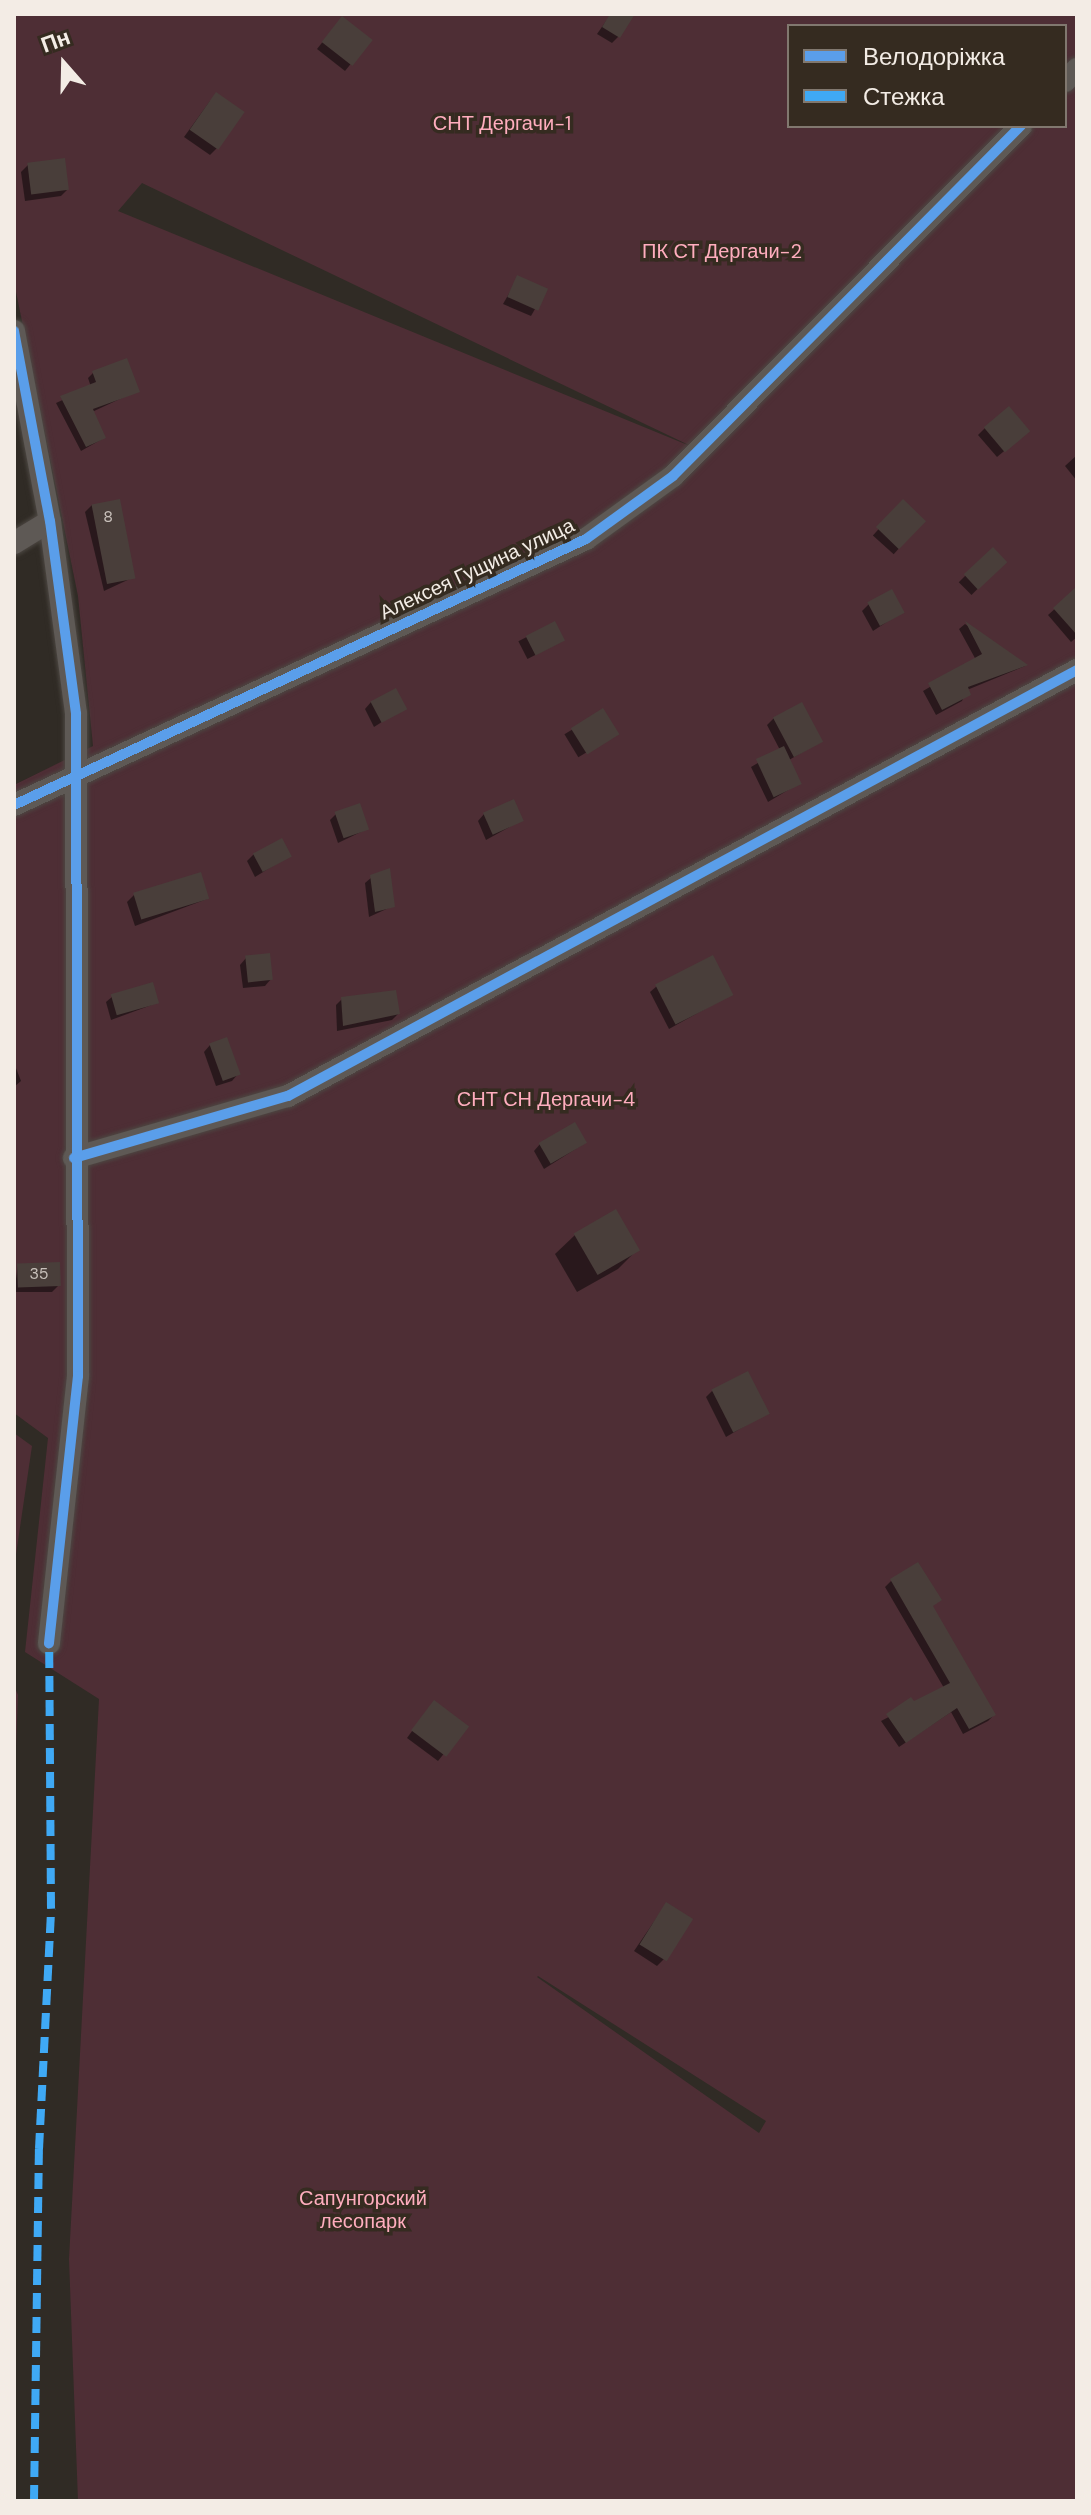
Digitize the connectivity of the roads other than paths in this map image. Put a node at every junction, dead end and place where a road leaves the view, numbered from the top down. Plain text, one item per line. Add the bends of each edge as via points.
1 (1019, 128) edge
2 (14, 331) edge
3 (50, 521) junction
4 (14, 543) edge
5 (1077, 670) edge
6 (75, 774) junction
7 (14, 805) edge
8 (74, 1158) junction
9 (49, 1643) dead end

1 - 6 street, Алексея Гущина улица via 673,476 586,539
2 - 3 street
3 - 4 street
3 - 6 street via 76,714
5 - 8 street via 288,1096
6 - 7 street, Алексея Гущина улица
6 - 8 street
8 - 9 street via 78,1376

